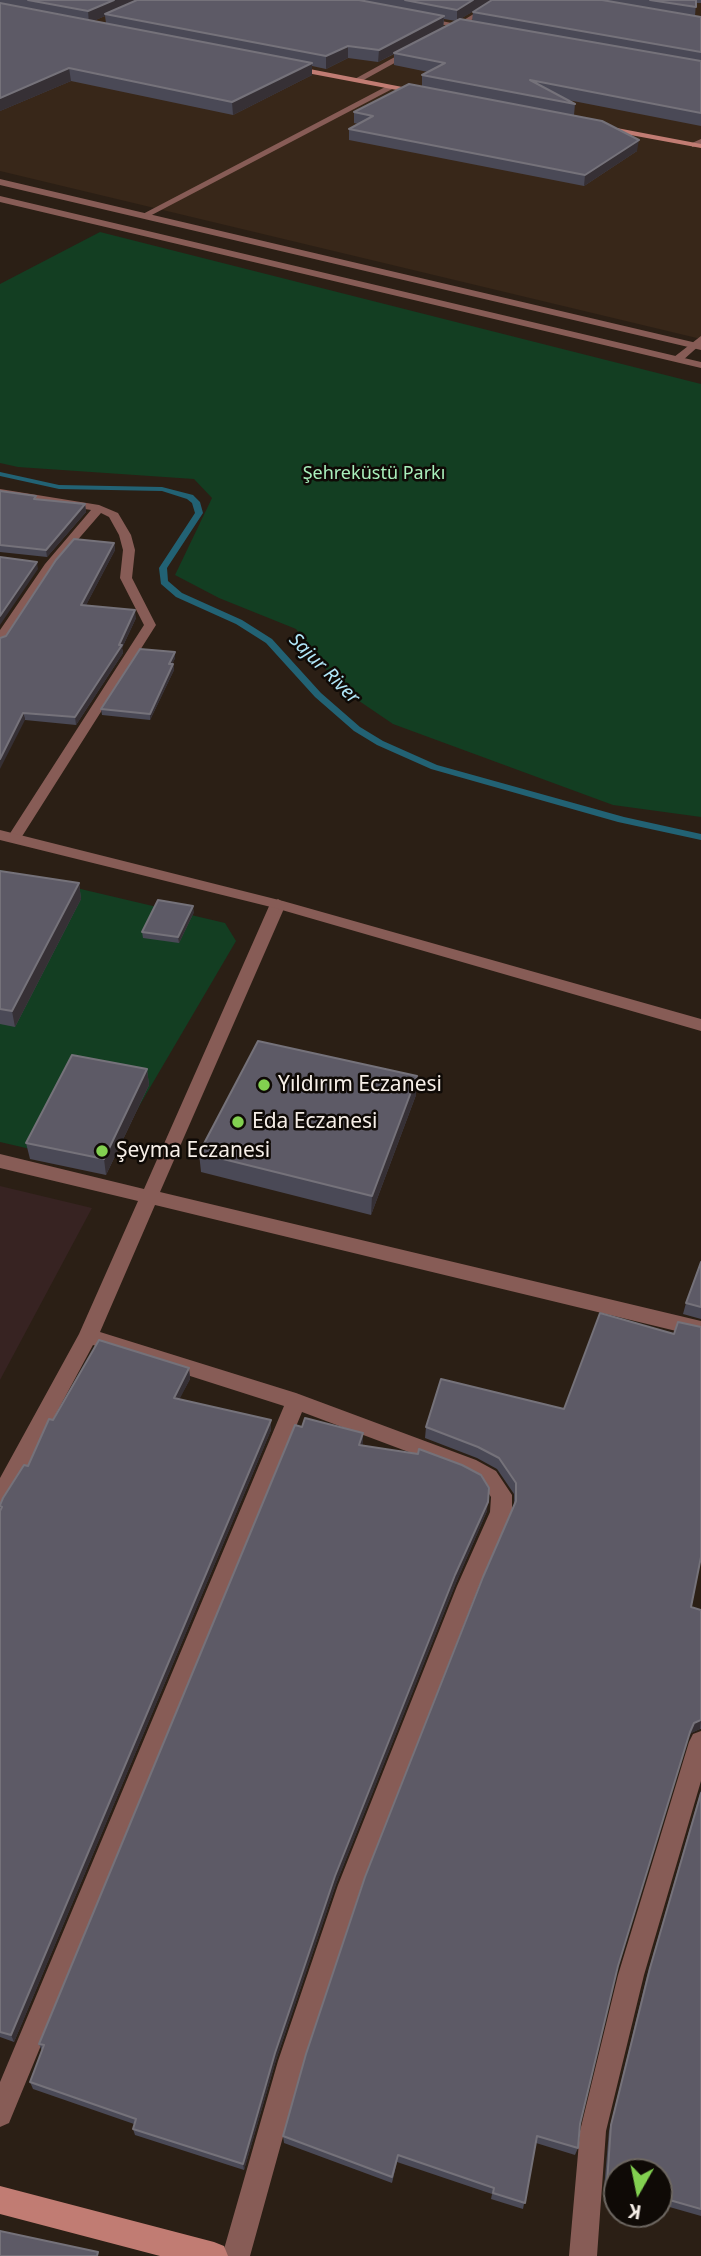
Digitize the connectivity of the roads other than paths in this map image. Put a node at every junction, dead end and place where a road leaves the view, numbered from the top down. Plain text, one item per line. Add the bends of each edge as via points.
1 (502, 0) edge
2 (407, 17) edge
3 (458, 26) junction
4 (475, 28) edge
5 (447, 32) edge
6 (424, 44) edge
7 (277, 64) edge
8 (357, 80) junction
9 (392, 87) junction
10 (431, 94) edge
11 (587, 124) edge
12 (699, 144) edge
13 (0, 182) edge
14 (0, 198) edge
15 (143, 216) junction
16 (699, 344) edge
17 (678, 359) junction
18 (701, 365) edge
19 (0, 492) edge
20 (99, 508) junction
21 (0, 639) edge
22 (7, 836) edge
23 (278, 904) junction
24 (701, 1025) edge
25 (0, 1161) edge
26 (148, 1195) junction
27 (701, 1329) edge
28 (88, 1336) junction
29 (296, 1401) junction
30 (0, 1498) edge
31 (701, 1742) edge
32 (0, 2114) edge
33 (0, 2200) edge
34 (214, 2256) edge
35 (236, 2256) edge
36 (583, 2256) edge

1 - 3 street
2 - 3 street
3 - 4 street
3 - 5 street
6 - 8 street
7 - 8 main road
8 - 9 main road
9 - 10 main road
9 - 15 street
11 - 12 main road
13 - 15 street
14 - 17 street
15 - 16 street
16 - 17 street
17 - 18 street
19 - 20 street
20 - 21 street via 45,563
20 - 22 street via 114,515 125,535 129,550 126,578 150,625
22 - 23 street
23 - 24 street
23 - 26 street
25 - 26 street
26 - 27 street
26 - 28 street
28 - 29 street
28 - 30 street
29 - 32 street
29 - 35 street via 469,1466 489,1477 502,1495 502,1513 350,1885 291,2061
31 - 36 street via 631,1975 593,2131
33 - 34 main road

